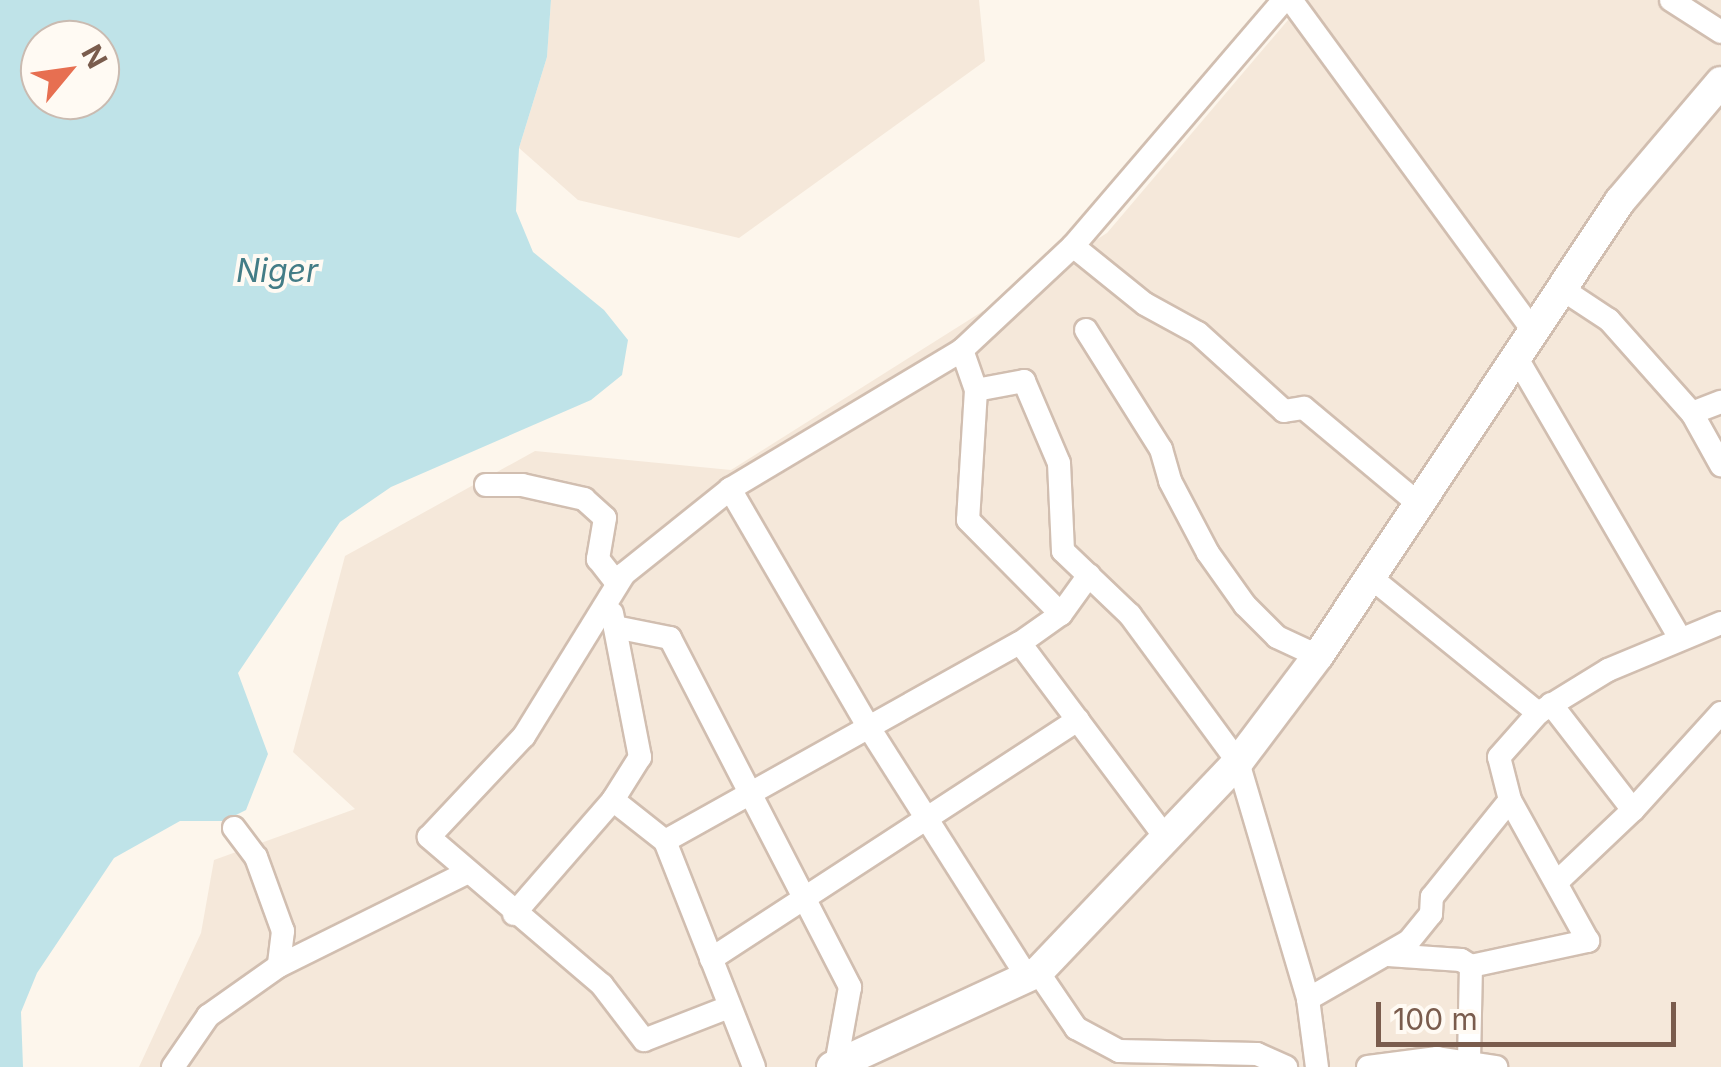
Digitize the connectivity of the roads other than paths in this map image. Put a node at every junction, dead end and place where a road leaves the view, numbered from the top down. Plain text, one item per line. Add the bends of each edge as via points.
1 (1287, 0) edge
2 (1672, 0) edge
3 (1721, 32) edge
4 (1721, 82) edge
5 (1074, 246) junction
6 (1562, 289) junction
7 (1086, 330) dead end
8 (1534, 332) junction
9 (962, 350) junction
10 (1518, 360) junction
11 (976, 390) junction
12 (1721, 402) edge
13 (1692, 413) junction
14 (1721, 465) edge
15 (486, 486) dead end
16 (730, 489) junction
17 (1419, 504) junction
18 (1089, 575) junction
19 (1369, 576) junction
20 (613, 588) junction
21 (1061, 614) junction
22 (1721, 623) edge
23 (615, 628) junction
24 (1679, 636) junction
25 (1020, 643) junction
26 (1318, 656) junction
27 (1544, 709) junction
28 (1721, 712) edge
29 (1078, 720) junction
30 (866, 723) junction
31 (1238, 762) junction
32 (749, 793) junction
33 (613, 800) junction
34 (1510, 800) junction
35 (1633, 810) junction
36 (927, 817) junction
37 (234, 828) dead end
38 (1166, 838) junction
39 (665, 841) junction
40 (466, 873) junction
41 (1557, 882) junction
42 (805, 901) junction
43 (514, 914) junction
44 (1388, 955) junction
45 (711, 959) junction
46 (279, 966) junction
47 (1471, 966) junction
48 (1032, 974) junction
49 (1308, 999) junction
50 (730, 1006) junction
51 (1159, 1060) edge
52 (1468, 1061) junction
53 (834, 1066) edge
54 (173, 1067) edge
55 (754, 1067) edge
56 (1286, 1067) edge
57 (1317, 1067) edge
58 (1368, 1067) edge
59 (1496, 1067) edge

1 - 5 street
1 - 8 street
2 - 3 street
4 - 6 street via 1620,201
5 - 9 street
5 - 17 street via 1145,304 1198,333 1284,411 1304,408
6 - 8 street
6 - 13 street via 1608,320
7 - 26 street via 1161,449 1208,554 1277,637
8 - 10 street
9 - 11 street
9 - 16 street
10 - 17 street
10 - 24 street
11 - 18 street via 1024,380 1060,463 1064,551
11 - 21 street via 968,520
12 - 13 street
13 - 14 street
15 - 20 street via 522,485 584,499 605,518 598,559
16 - 20 street
16 - 30 street
17 - 19 street
18 - 21 street
18 - 31 street via 1148,639
19 - 26 street
19 - 27 street
20 - 23 street
20 - 40 street via 524,736 429,837
21 - 25 street
22 - 24 street
23 - 32 street via 670,638
23 - 33 street via 640,757
24 - 27 street
25 - 29 street
25 - 30 street
26 - 31 street
27 - 34 street via 1499,756
27 - 35 street
28 - 35 street
29 - 36 street
29 - 38 street
30 - 32 street
30 - 36 street
31 - 38 street
31 - 49 street
32 - 39 street
32 - 42 street
33 - 39 street
33 - 43 street
34 - 41 street
34 - 44 street via 1432,896 1431,914
35 - 41 street
36 - 42 street
36 - 48 street
37 - 46 street via 256,857 283,931
38 - 48 street
39 - 45 street
40 - 43 street
40 - 46 street
41 - 47 street via 1588,941
42 - 45 street
42 - 53 street via 850,987
43 - 50 street via 602,986 644,1040
44 - 47 street
44 - 49 street
45 - 50 street
46 - 54 street via 208,1016
47 - 52 street
48 - 51 street via 1076,1028 1119,1051
48 - 53 street
49 - 57 street
50 - 55 street
51 - 56 street via 1257,1054
52 - 58 street
52 - 59 street

